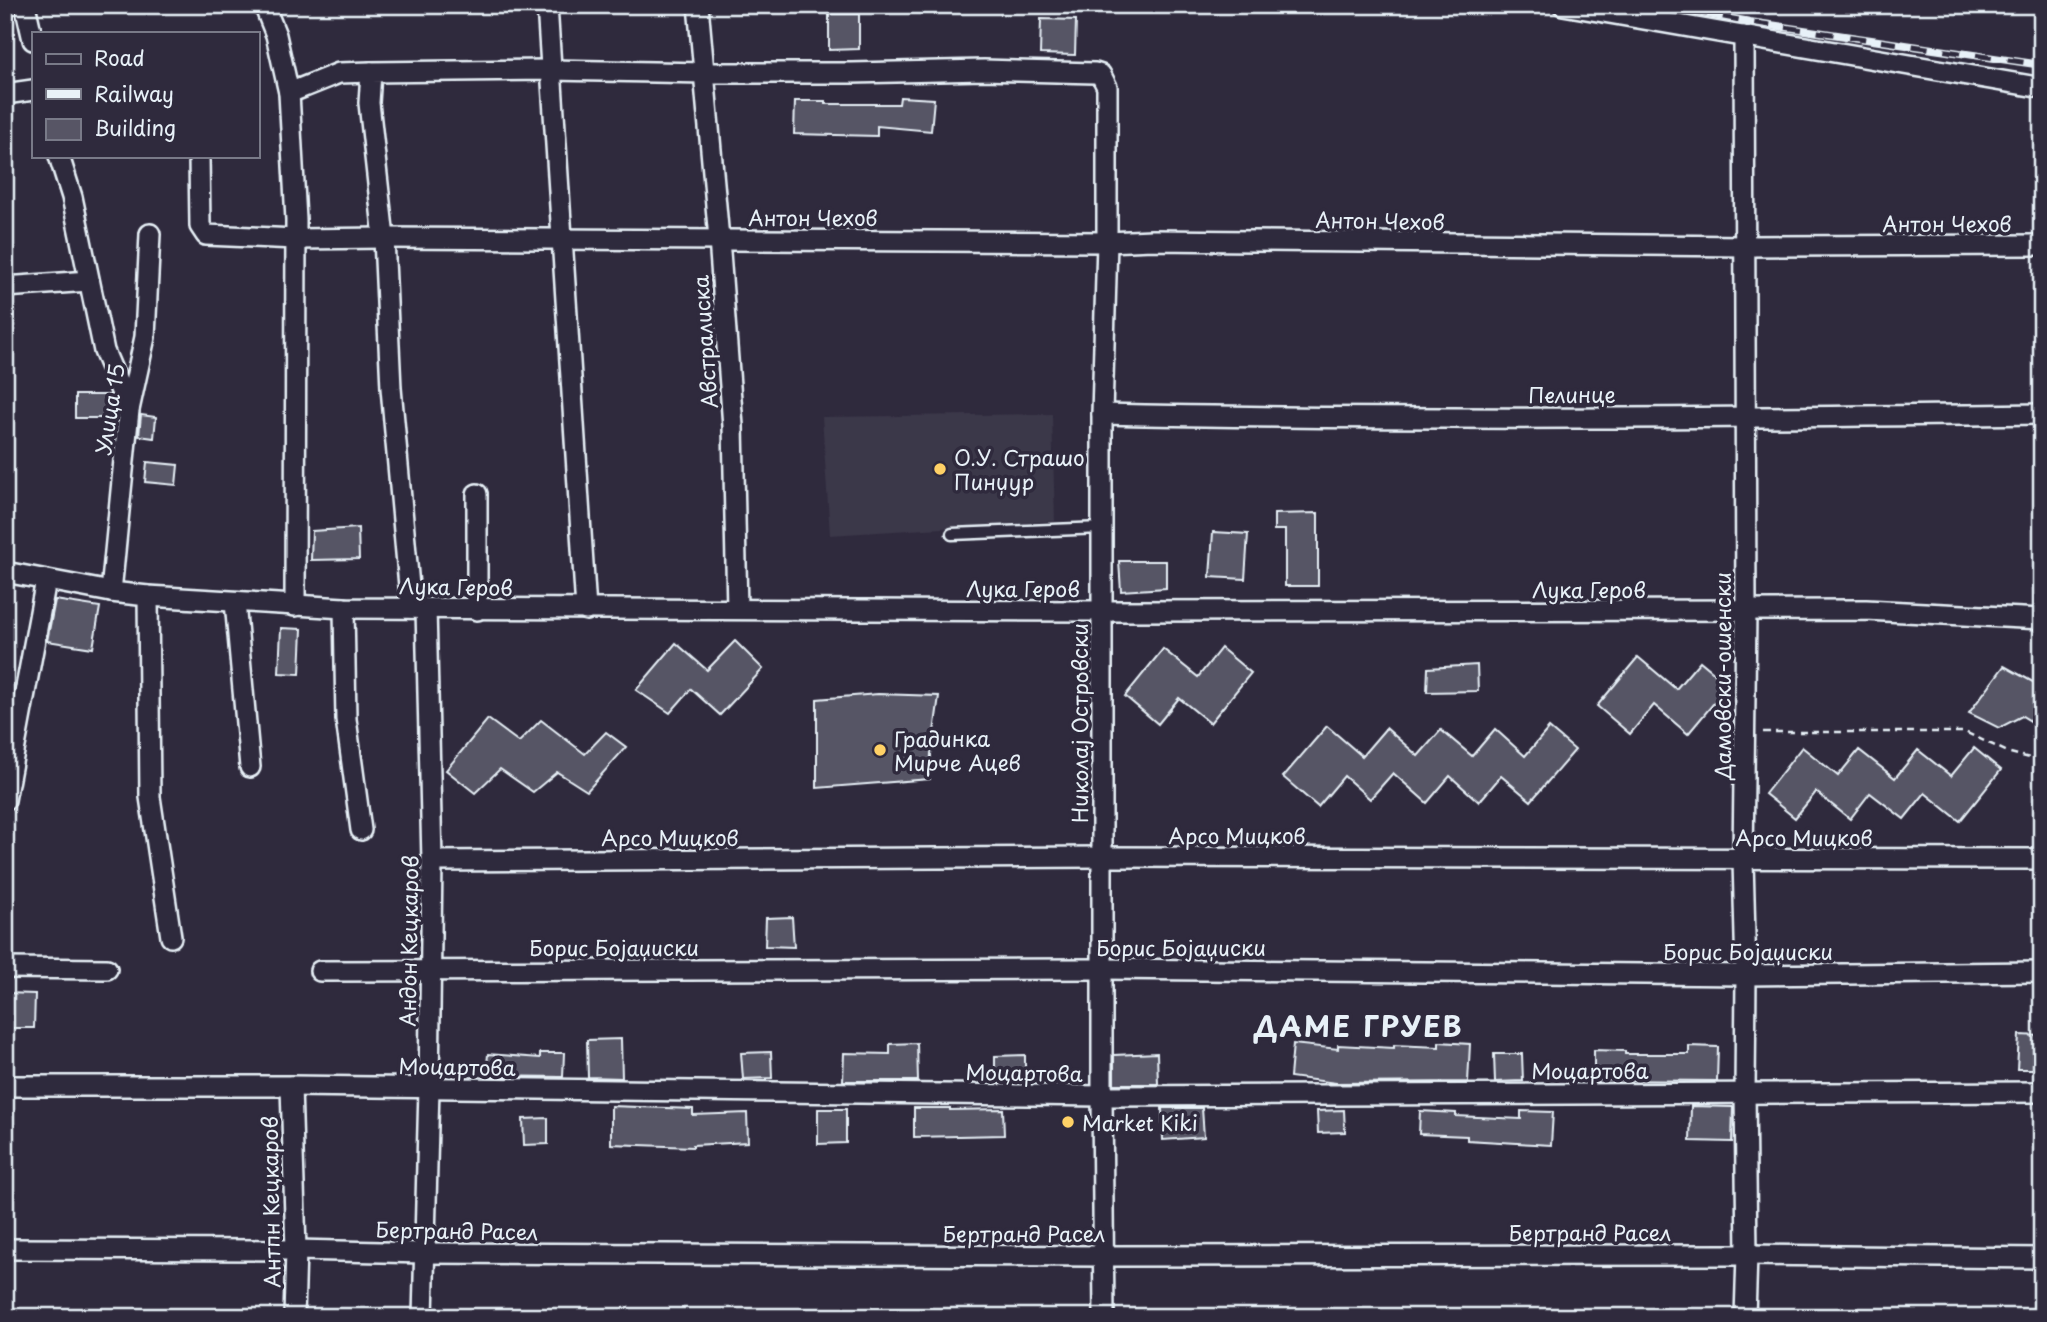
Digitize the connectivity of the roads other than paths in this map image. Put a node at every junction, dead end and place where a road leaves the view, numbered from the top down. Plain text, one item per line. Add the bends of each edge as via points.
1 (25, 5) edge
2 (264, 5) edge
3 (547, 5) edge
4 (698, 5) edge
5 (1563, 5) edge
6 (32, 36) edge
7 (1744, 36) junction
8 (551, 70) junction
9 (371, 72) junction
10 (705, 73) junction
11 (2042, 88) edge
12 (32, 90) edge
13 (289, 93) junction
14 (5, 94) edge
15 (60, 158) edge
16 (199, 158) edge
17 (150, 234) dead end
18 (384, 237) junction
19 (296, 239) junction
20 (719, 239) junction
21 (563, 240) junction
22 (1107, 242) junction
23 (1746, 246) junction
24 (2042, 246) edge
25 (89, 281) junction
26 (5, 287) edge
27 (129, 410) junction
28 (1102, 414) junction
29 (2042, 414) edge
30 (1745, 418) junction
31 (477, 494) dead end
32 (1102, 528) junction
33 (952, 534) dead end
34 (5, 572) edge
35 (46, 580) junction
36 (111, 592) junction
37 (148, 596) junction
38 (235, 602) junction
39 (295, 606) junction
40 (344, 608) junction
41 (418, 608) junction
42 (737, 609) junction
43 (477, 610) junction
44 (586, 610) junction
45 (1102, 611) junction
46 (1746, 611) junction
47 (2042, 619) edge
48 (250, 767) dead end
49 (5, 800) edge
50 (361, 830) dead end
51 (1101, 857) junction
52 (2042, 859) edge
53 (1743, 860) junction
54 (432, 861) junction
55 (171, 937) dead end
56 (5, 968) edge
57 (107, 969) dead end
58 (1103, 969) junction
59 (429, 970) junction
60 (320, 971) dead end
61 (2042, 972) edge
62 (1746, 975) junction
63 (5, 1086) edge
64 (291, 1086) junction
65 (429, 1088) junction
66 (1745, 1092) junction
67 (2042, 1092) edge
68 (1102, 1096) junction
69 (5, 1249) edge
70 (296, 1250) junction
71 (424, 1253) junction
72 (1747, 1255) junction
73 (1104, 1256) junction
74 (2042, 1258) edge
75 (294, 1317) edge
76 (423, 1317) edge
77 (1104, 1317) edge
78 (1745, 1317) edge

1 - 6 street
2 - 13 street
3 - 8 street
4 - 10 street, Австралиска
5 - 7 street
7 - 11 street
7 - 23 street, Дамовски-ошенски
8 - 9 street
8 - 10 street
8 - 21 street
9 - 13 street via 339,73
9 - 18 street, Андон Кецкаров via 369,103
10 - 20 street, Австралиска
10 - 22 street, Николај Островски via 984,70 1101,75 1107,87
12 - 14 street
13 - 19 street
15 - 25 street
16 - 19 street, Антон Чехов via 200,226 206,235
17 - 27 street, Улица 15 via 145,337
18 - 19 street, Антон Чехов
18 - 21 street, Антон Чехов
18 - 41 street, Андон Кецкаров via 391,388
19 - 39 street
20 - 21 street, Антон Чехов
20 - 22 street, Антон Чехов
20 - 42 street, Австралиска via 733,426
21 - 44 street
22 - 23 street, Антон Чехов
22 - 28 street, Николај Островски
23 - 24 street, Антон Чехов
23 - 30 street, Дамовски-ошенски
25 - 26 street
25 - 27 street via 104,351
27 - 36 street, Улица 15
28 - 30 street, Пелинце
28 - 32 street, Николај Островски
29 - 30 street, Пелинце
30 - 46 street, Дамовски-ошенски
31 - 43 street
32 - 33 lane
32 - 45 street, Николај Островски
34 - 35 street, Лука Геров
35 - 36 street, Лука Геров
35 - 49 street
36 - 37 street, Лука Геров
37 - 38 street, Лука Геров
37 - 55 street via 150,797
38 - 39 street, Лука Геров
38 - 48 street
39 - 40 street, Лука Геров
40 - 41 street, Лука Геров
40 - 50 street via 346,719
41 - 43 street, Лука Геров
41 - 54 street, Андон Кецкаров
42 - 44 street, Лука Геров
42 - 45 street, Лука Геров
43 - 44 street, Лука Геров
45 - 46 street, Лука Геров
45 - 51 street, Николај Островски
46 - 47 street, Лука Геров via 1866,610
46 - 53 street, Дамовски-ошенски
51 - 53 street, Арсо Мицков
51 - 54 street, Арсо Мицков
51 - 58 street, Николај Островски
52 - 53 street, Арсо Мицков
53 - 62 street, Дамовски-ошенски
54 - 59 street, Андон Кецкаров
56 - 57 street
58 - 59 street, Борис Бојаџиски
58 - 62 street, Борис Бојаџиски
58 - 68 street, Николај Островски
59 - 60 street, Борис Бојаџиски
59 - 65 street, Андон Кецкаров
61 - 62 street, Борис Бојаџиски
62 - 66 street, Дамовски-ошенски
63 - 64 street, Моцартова
64 - 65 street, Моцартова
64 - 70 street, Антпн Кецкаров
65 - 68 street, Моцартова
65 - 71 street, Андон Кецкаров
66 - 67 street, Моцартова
66 - 68 street, Моцартова
66 - 72 street, Дамовски-ошенски
68 - 73 street, Николај Островски
69 - 70 street, Бертранд Расел
70 - 71 street, Бертранд Расел
70 - 75 street, Антпн Кецкаров
71 - 73 street, Бертранд Расел
71 - 76 street, Андон Кецкаров
72 - 73 street, Бертранд Расел
72 - 74 street, Бертранд Расел
72 - 78 street, Дамовски-ошенски
73 - 77 street, Николај Островски

